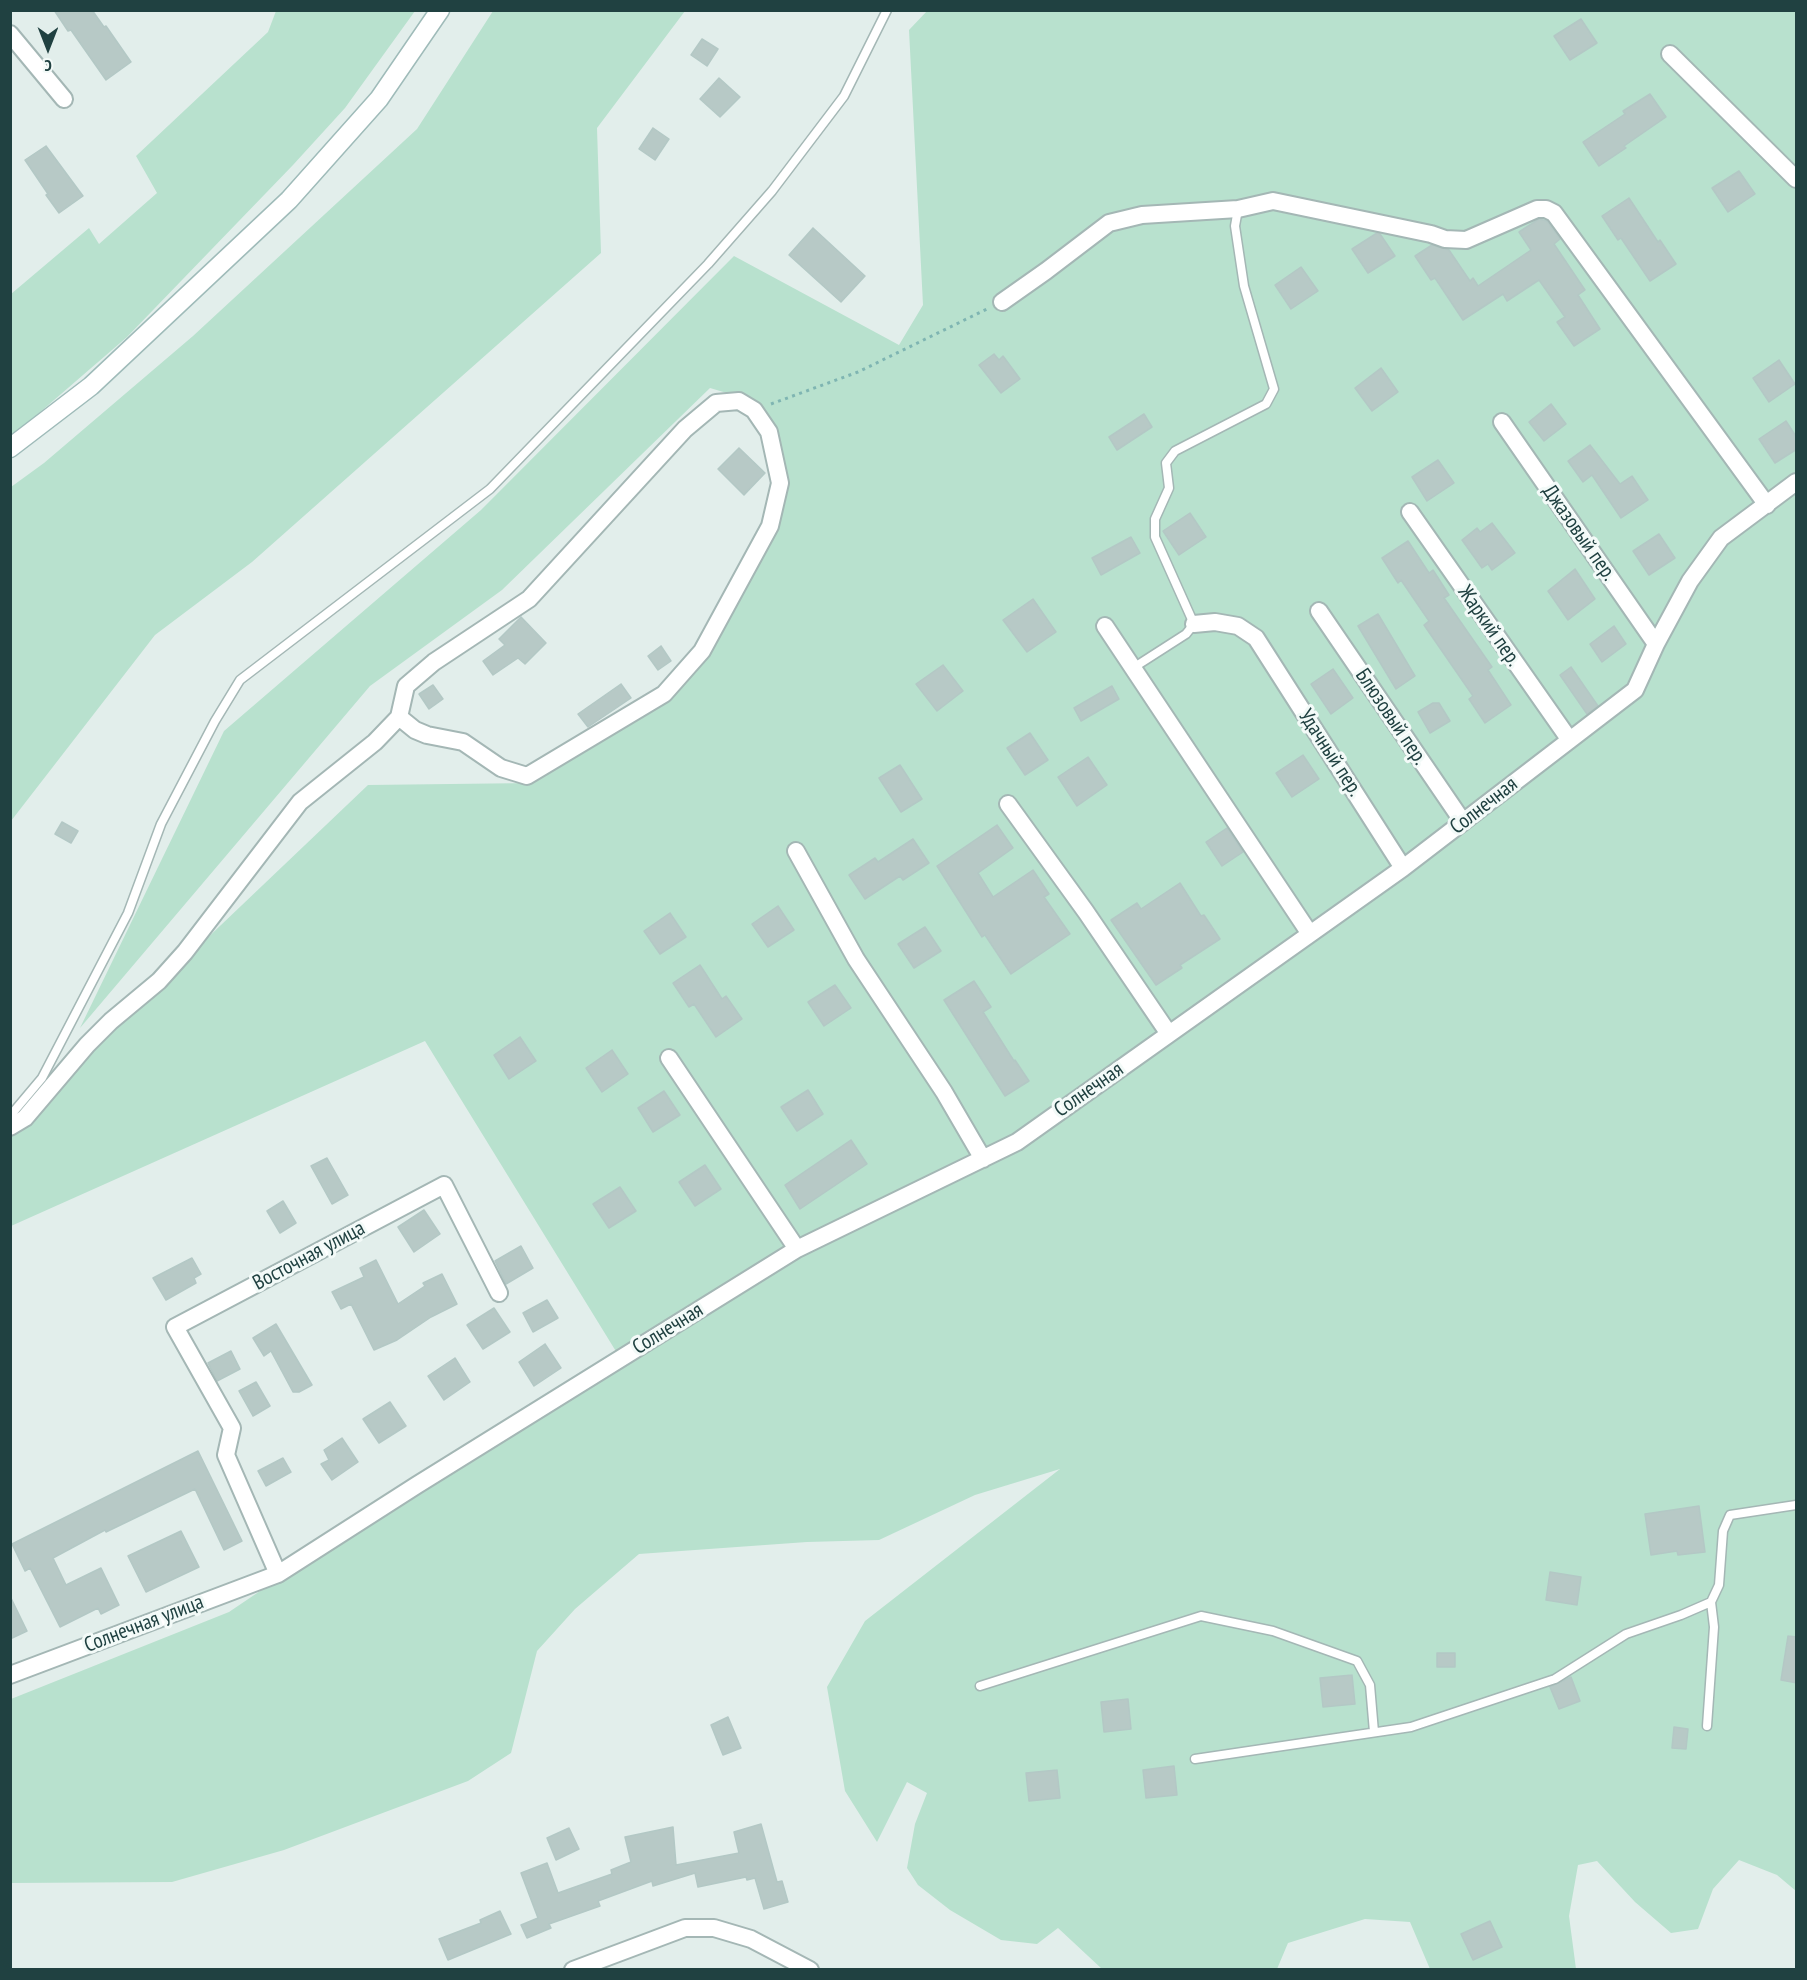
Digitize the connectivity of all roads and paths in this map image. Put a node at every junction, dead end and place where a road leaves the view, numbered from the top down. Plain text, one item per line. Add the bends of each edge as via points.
1 (440, 10) edge
2 (887, 10) edge
3 (10, 34) edge
4 (1670, 54) dead end
5 (64, 99) dead end
6 (1797, 179) edge
7 (1238, 209) junction
8 (1002, 302) joint
9 (754, 411) junction
10 (1502, 422) dead end
11 (10, 448) edge
12 (1797, 482) edge
13 (1767, 505) junction
14 (1410, 512) dead end
15 (1319, 611) dead end
16 (1194, 624) junction
17 (1105, 626) dead end
18 (1656, 644) junction
19 (1133, 668) junction
20 (399, 717) junction
21 (1569, 739) junction
22 (1008, 804) dead end
23 (1463, 822) junction
24 (796, 851) dead end
25 (1403, 868) junction
26 (1310, 934) junction
27 (1169, 1034) junction
28 (669, 1058) dead end
29 (10, 1116) edge
30 (10, 1126) edge
31 (983, 1158) junction
32 (797, 1250) junction
33 (499, 1293) dead end
34 (1797, 1505) edge
35 (278, 1574) junction
36 (1711, 1602) junction
37 (10, 1675) edge
38 (981, 1686) dead end
39 (1707, 1726) dead end
40 (1374, 1732) junction
41 (1195, 1759) dead end
42 (573, 1970) edge
43 (810, 1970) edge

1 - 11 main road via 379,99 289,200 91,386
2 - 29 lane via 844,96 772,191 684,289 490,489 240,680 161,824 128,913 42,1078
3 - 5 street
4 - 6 street
7 - 8 street via 1142,215 1109,223
7 - 13 street via 1273,201 1445,239 1466,240 1537,209 1554,213
7 - 16 lane via 1234,226 1244,286 1274,389 1266,404 1175,451 1166,463 1169,488 1155,519 1155,537
8 - 9 path via 858,372
9 - 20 street via 739,401 716,403 685,429 529,599 434,662 406,686
9 - 20 street via 769,432 780,483 770,526 702,651 664,694 527,776 501,768 463,742 415,730
10 - 18 street, Джазовый пер.
12 - 13 street, Солнечная
13 - 18 street, Солнечная via 1721,538 1690,581
14 - 21 street, Жаркий пер.
15 - 23 street, Блюзовый пер.
16 - 19 lane via 1186,634
16 - 25 street, Удачный пер. via 1238,626 1256,638
17 - 19 street
18 - 21 street, Солнечная via 1635,690
19 - 26 street
20 - 30 street via 375,742 300,802 159,981 111,1021 25,1118
21 - 23 street, Солнечная
22 - 27 street
23 - 25 street, Солнечная
24 - 31 street via 856,959
25 - 26 street, Солнечная
26 - 27 street, Солнечная
27 - 31 street, Солнечная via 1017,1142
28 - 32 street
31 - 32 street, Солнечная
32 - 35 street, Солнечная
33 - 35 street, Восточная улица via 444,1185 175,1327 232,1428 226,1455
34 - 36 lane via 1730,1515 1723,1532 1719,1585
35 - 37 street, Солнечная улица
36 - 39 lane via 1714,1627
36 - 40 lane via 1626,1634 1555,1679 1411,1727
38 - 40 lane via 1201,1616 1273,1631 1357,1661 1370,1685
40 - 41 lane
42 - 43 street via 685,1928 714,1928 751,1939

